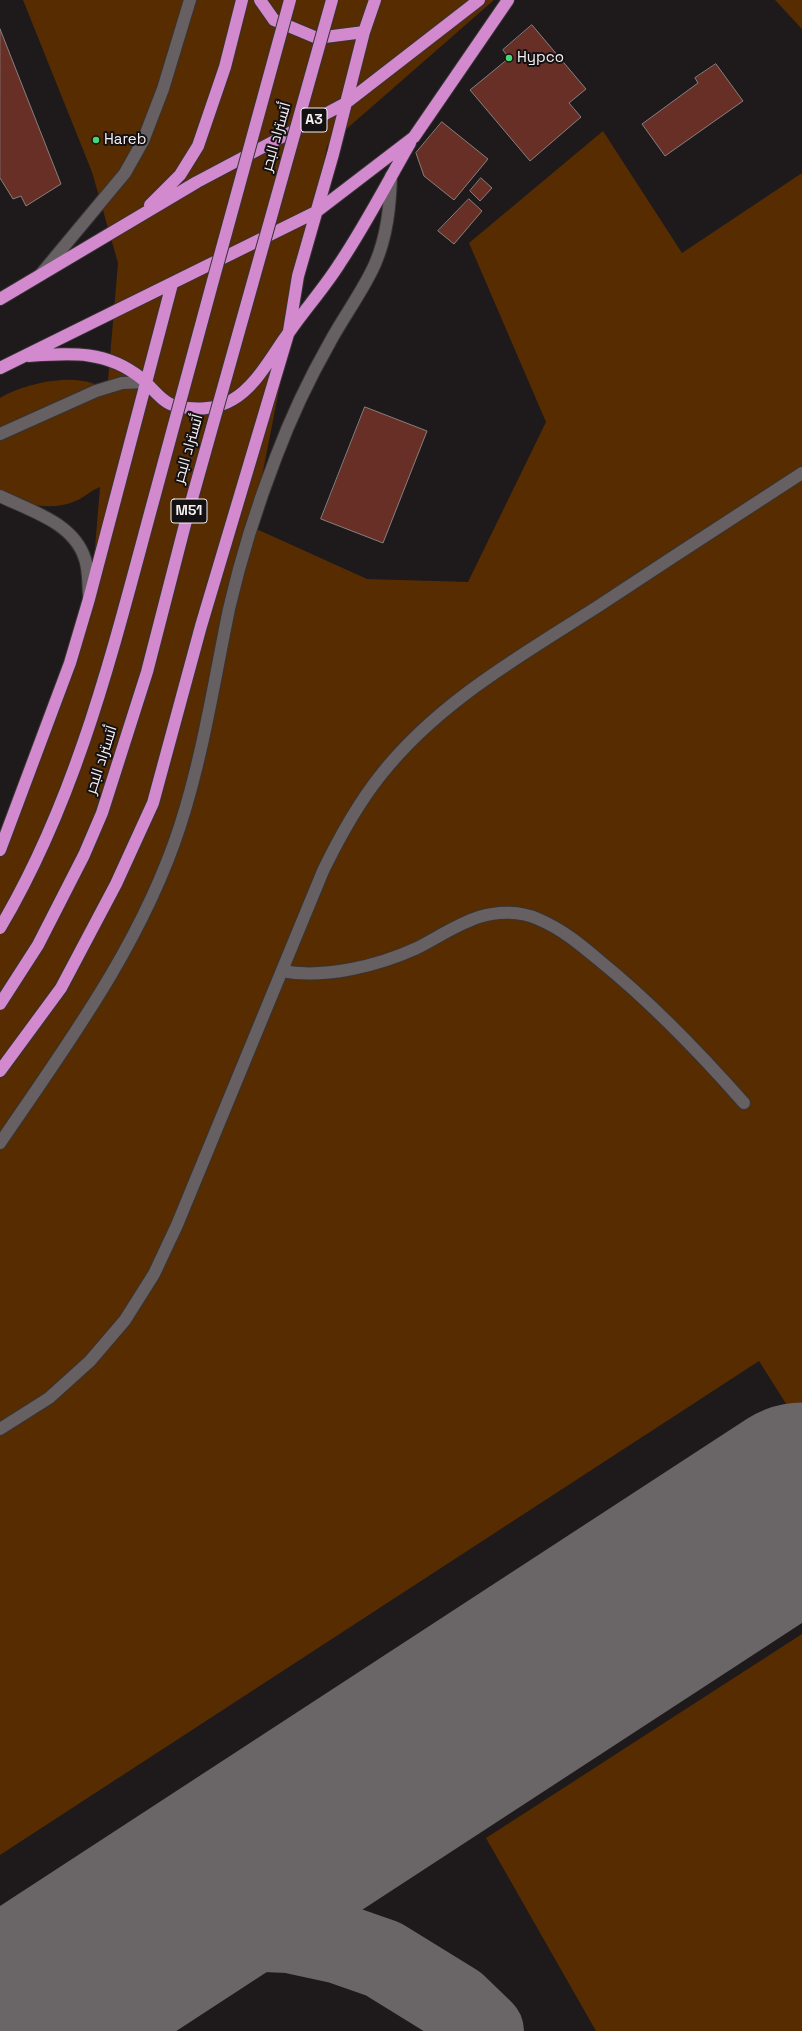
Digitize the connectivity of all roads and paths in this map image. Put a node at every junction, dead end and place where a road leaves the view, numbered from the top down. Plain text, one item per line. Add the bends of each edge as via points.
1 (190, 0) edge
2 (242, 0) edge
3 (260, 0) edge
4 (290, 0) edge
5 (332, 0) edge
6 (376, 0) edge
7 (479, 0) edge
8 (508, 0) edge
9 (364, 32) junction
10 (346, 103) junction
11 (414, 136) junction
12 (391, 176) junction
13 (316, 212) junction
14 (135, 220) junction
15 (38, 278) junction
16 (172, 284) junction
17 (0, 299) edge
18 (289, 331) junction
19 (24, 356) junction
20 (0, 368) edge
21 (146, 382) junction
22 (0, 434) edge
23 (802, 473) edge
24 (0, 496) edge
25 (89, 599) junction
26 (0, 850) edge
27 (0, 928) edge
28 (282, 971) junction
29 (0, 1004) edge
30 (0, 1071) edge
31 (744, 1103) dead end
32 (0, 1143) edge
33 (0, 1429) edge

1 - 15 street via 163,89 143,140 125,173
2 - 14 highway via 225,67 198,146 180,175
3 - 9 highway via 274,20 317,38
4 - 27 highway, أتستراد البحر / M51, bridge via 125,612 92,718 75,770 54,821
5 - 29 highway, أتستراد البحر / M51, bridge via 188,513 147,672 102,813 84,856 38,945
6 - 9 highway
7 - 10 highway, A3
8 - 11 highway
9 - 10 highway
10 - 13 highway
10 - 14 highway, A3 via 197,182
11 - 12 highway
11 - 13 highway
12 - 18 highway via 341,262
12 - 32 street via 385,236 375,264 312,376 282,440 262,494 230,605 196,772 180,827 163,872 130,940 93,1006
13 - 16 highway
13 - 18 highway via 298,276
14 - 15 highway, A3
15 - 17 highway, A3
16 - 19 highway
16 - 21 highway
18 - 21 highway via 260,375 232,400 214,407 196,409 174,406 160,397
18 - 30 highway via 201,626 153,803 116,884 61,988
19 - 20 highway
19 - 21 highway via 89,354 111,360
21 - 22 street via 122,383 96,391
21 - 25 highway
23 - 28 street via 490,676 431,722 380,776 347,825 323,871
24 - 25 street via 51,521 68,532 76,541 85,560
25 - 26 highway via 68,670
28 - 31 street via 320,973 370,965 417,948 479,916 518,913 537,918 571,937 645,999 680,1032
28 - 33 street via 177,1225 154,1274 125,1320 90,1361 49,1398

